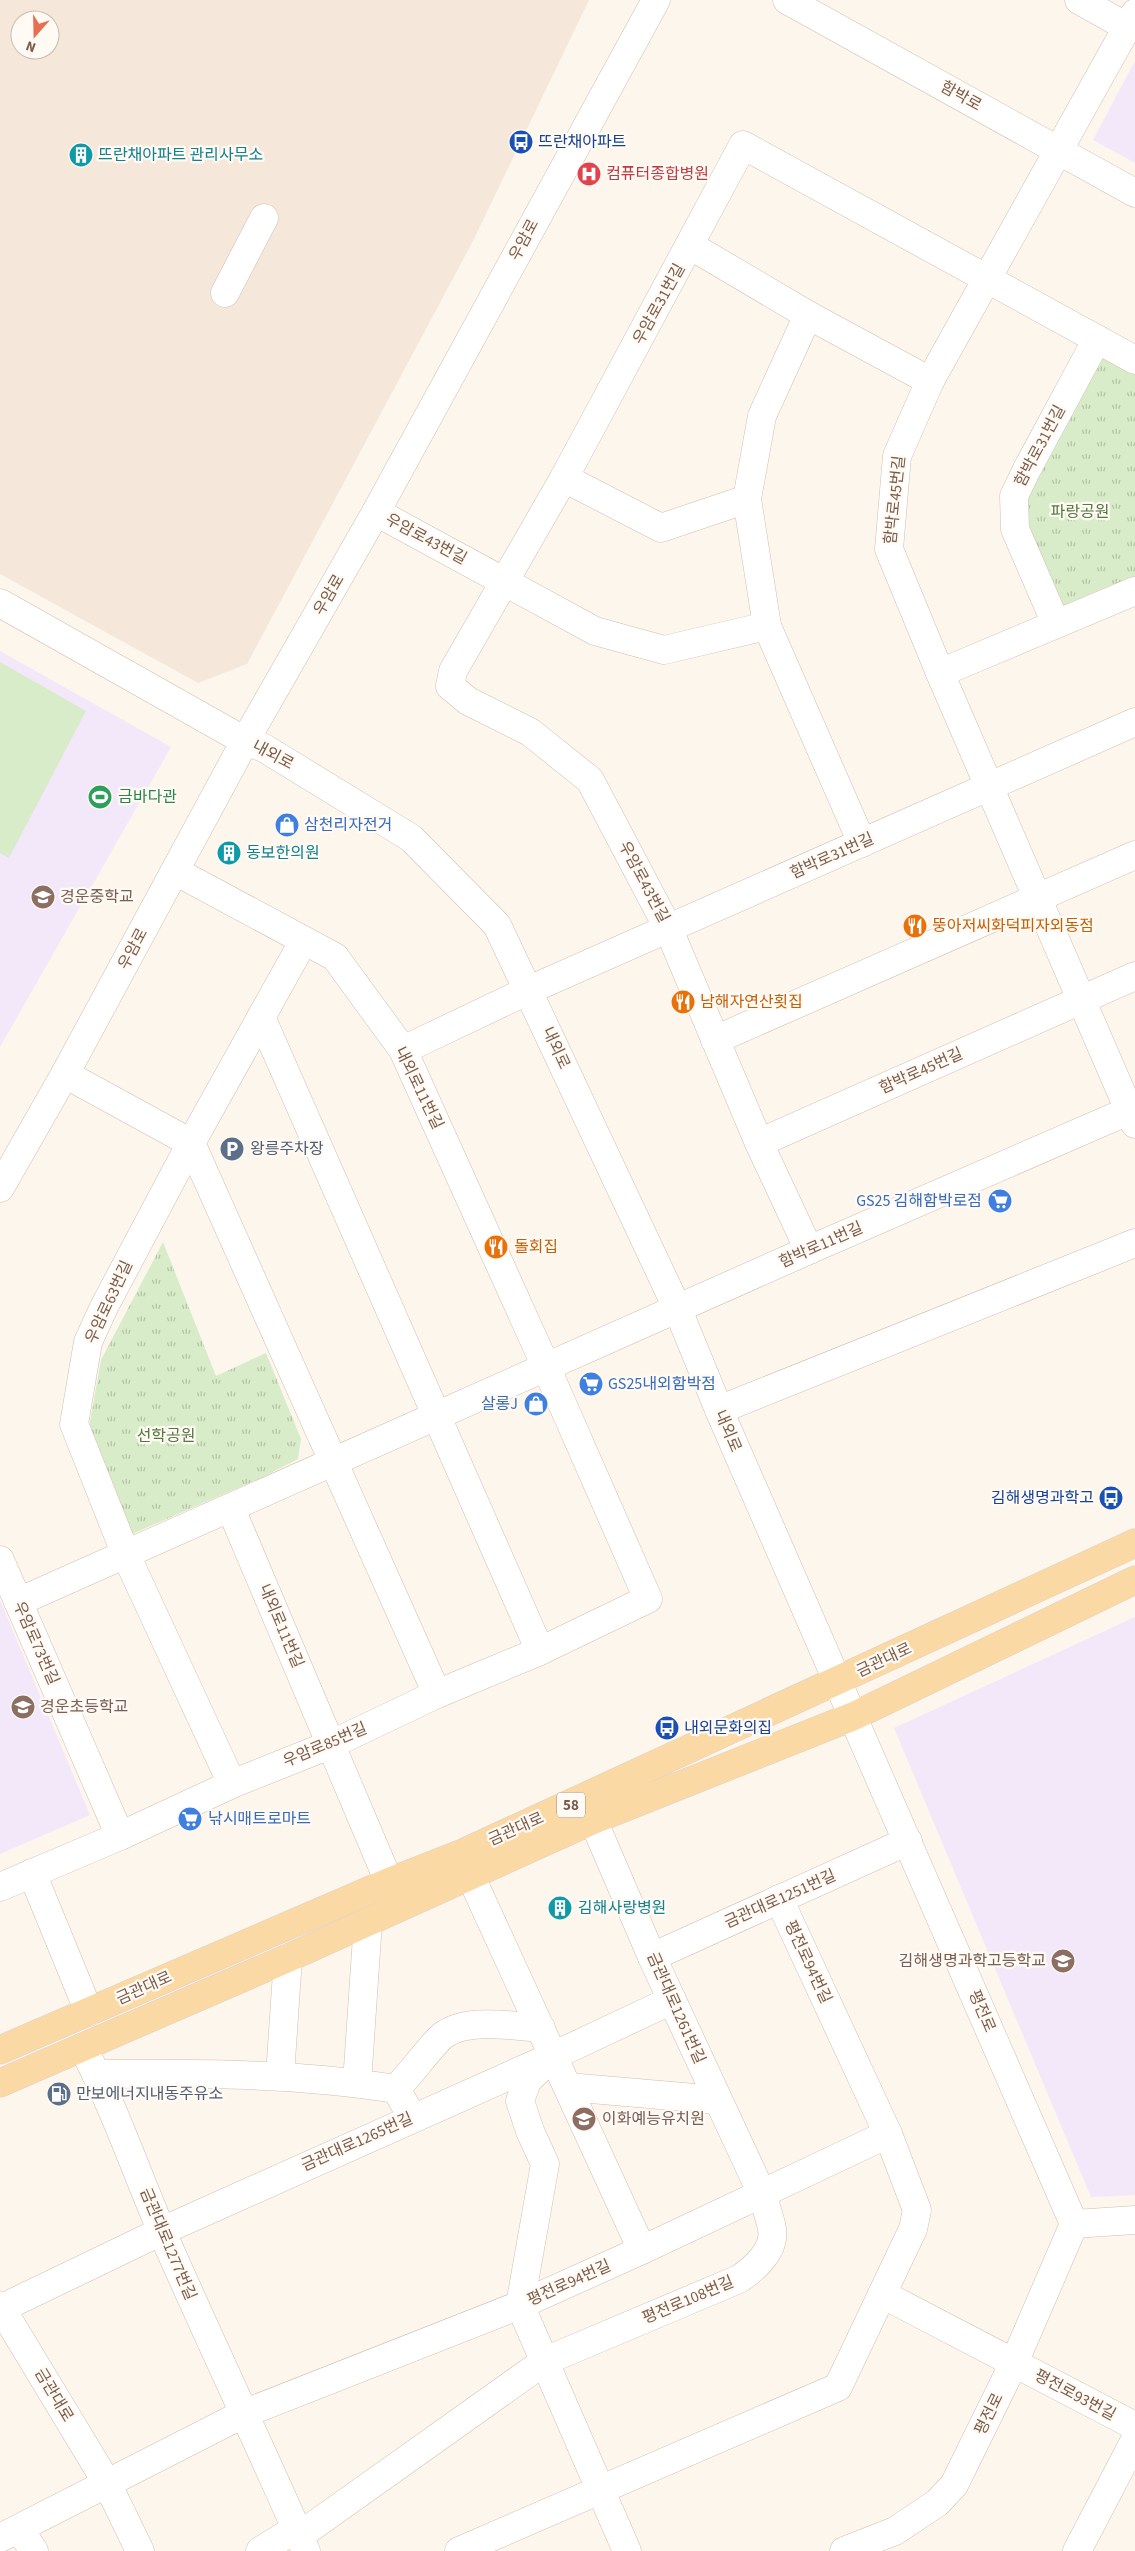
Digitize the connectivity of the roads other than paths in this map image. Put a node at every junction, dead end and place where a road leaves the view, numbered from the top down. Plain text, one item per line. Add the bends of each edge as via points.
1 (656, 0) edge
2 (787, 0) edge
3 (1078, 0) edge
4 (824, 9) edge
5 (1131, 20) edge
6 (1059, 151) junction
7 (1135, 193) edge
8 (264, 218) dead end
9 (691, 246) junction
10 (988, 278) junction
11 (225, 293) dead end
12 (808, 315) junction
13 (1098, 339) junction
14 (1135, 360) edge
15 (930, 381) junction
16 (564, 478) junction
17 (747, 499) junction
18 (376, 512) junction
19 (503, 581) junction
20 (1135, 591) edge
21 (0, 603) edge
22 (1056, 624) junction
23 (767, 626) junction
24 (940, 673) junction
25 (1135, 722) edge
26 (245, 741) junction
27 (990, 787) junction
28 (862, 843) junction
29 (1135, 855) edge
30 (175, 871) junction
31 (1037, 898) junction
32 (669, 930) junction
33 (303, 942) junction
34 (1135, 976) edge
35 (529, 990) junction
36 (1082, 1000) junction
37 (261, 1017) junction
38 (716, 1040) junction
39 (403, 1050) junction
40 (65, 1074) junction
41 (1133, 1114) edge
42 (191, 1143) junction
43 (760, 1143) junction
44 (0, 1188) edge
45 (1135, 1243) edge
46 (810, 1250) junction
47 (678, 1310) junction
48 (547, 1368) junction
49 (719, 1410) junction
50 (437, 1417) junction
51 (332, 1463) junction
52 (231, 1509) junction
53 (1135, 1543) edge
54 (126, 1555) junction
55 (0, 1560) edge
56 (1135, 1580) edge
57 (648, 1599) joint
58 (18, 1602) junction
59 (540, 1651) junction
60 (838, 1682) junction
61 (437, 1694) junction
62 (854, 1716) junction
63 (332, 1744) junction
64 (232, 1784) junction
65 (593, 1820) junction
66 (120, 1836) junction
67 (908, 1841) junction
68 (32, 1873) junction
69 (471, 1877) junction
70 (389, 1882) junction
71 (0, 1887) edge
72 (779, 1899) junction
73 (368, 1922) junction
74 (652, 1957) junction
75 (288, 1958) junction
76 (672, 2000) junction
77 (90, 2012) junction
78 (540, 2028) junction
79 (83, 2048) junction
80 (0, 2050) edge
81 (553, 2056) junction
82 (96, 2074) junction
83 (280, 2075) junction
84 (0, 2083) edge
85 (357, 2083) junction
86 (568, 2087) junction
87 (396, 2089) junction
88 (718, 2100) junction
89 (412, 2117) junction
90 (888, 2134) junction
91 (762, 2194) junction
92 (1135, 2220) edge
93 (1074, 2224) junction
94 (162, 2232) junction
95 (642, 2250) junction
96 (882, 2294) junction
97 (520, 2305) junction
98 (0, 2308) edge
99 (545, 2361) junction
100 (1014, 2363) junction
101 (243, 2414) junction
102 (1135, 2426) edge
103 (1135, 2440) edge
104 (108, 2483) junction
105 (599, 2490) junction
106 (10, 2534) edge
107 (301, 2539) edge
108 (34, 2551) edge
109 (140, 2551) edge
110 (260, 2551) edge
111 (458, 2551) edge
112 (627, 2551) edge
113 (844, 2551) edge
114 (1077, 2551) edge

1 - 18 street, 우암로
2 - 4 street, 함박로
3 - 5 street
4 - 6 street, 함박로
5 - 6 street, 함박로45번길
6 - 7 street, 함박로
6 - 10 street, 함박로45번길
8 - 11 street
9 - 10 street via 743,145
9 - 12 street, 우암로31번길
9 - 16 street, 우암로31번길
10 - 13 street
10 - 15 street, 함박로45번길
12 - 15 street, 우암로31번길
12 - 17 street via 762,416
13 - 14 street
13 - 22 street, 함박로31번길 via 1014,496 1015,529
15 - 24 street, 함박로45번길 via 897,456 889,549
16 - 17 street via 661,528
16 - 19 street, 우암로31번길
17 - 23 street
18 - 19 street, 우암로43번길
18 - 26 street, 우암로
19 - 23 street, 우암로43번길 via 595,631 664,650
19 - 32 street, 우암로43번길 via 452,671 450,686 468,701 530,732 590,780
20 - 22 street
21 - 26 street, 내외로
22 - 24 street
23 - 28 street
24 - 27 street, 함박로45번길
25 - 27 street, 함박로31번길
26 - 30 street, 우암로
26 - 35 street, 내외로 via 264,748 411,838 497,925
27 - 28 street, 함박로31번길
27 - 31 street, 함박로45번길
28 - 32 street, 함박로31번길
29 - 31 street
30 - 33 street, 내외로11번길
30 - 40 street, 우암로
31 - 36 street, 함박로45번길
31 - 38 street
32 - 35 street, 함박로31번길
32 - 38 street, 우암로43번길
33 - 37 street, 우암로63번길
33 - 39 street, 내외로11번길 via 335,957
34 - 36 street, 함박로45번길
35 - 39 street, 함박로31번길
35 - 47 street, 내외로
36 - 41 street, 함박로45번길
36 - 43 street, 함박로45번길
37 - 42 street, 우암로63번길
37 - 50 street
38 - 43 street, 우암로43번길
39 - 48 street, 내외로11번길
40 - 42 street
40 - 44 street, 우암로
41 - 46 street, 함박로11번길
42 - 51 street
42 - 54 street, 우암로63번길 via 88,1342 74,1424
43 - 46 street, 우암로43번길
45 - 49 street
46 - 47 street, 함박로11번길
47 - 48 street
47 - 49 street, 내외로
48 - 50 street
48 - 57 street, 내외로11번길
49 - 60 street, 내외로
50 - 51 street
50 - 59 street
51 - 52 street
51 - 61 street
52 - 54 street
52 - 63 street, 내외로11번길
53 - 60 main road, 금관대로 / 58
54 - 58 street
54 - 64 street
55 - 58 street, 우암로73번길
56 - 62 main road, 금관대로 / 58
57 - 59 street, 우암로85번길
58 - 66 street, 우암로73번길
59 - 61 street, 우암로85번길
60 - 62 street, 내외로
60 - 70 main road, 금관대로 / 58 via 463,1853
61 - 63 street, 우암로85번길
62 - 65 main road, 금관대로 / 58
62 - 67 street, 평전로
63 - 64 street, 우암로85번길
63 - 70 street, 내외로11번길
64 - 66 street, 우암로85번길
65 - 69 main road, 금관대로 / 58
65 - 74 street, 금관대로1261번길
66 - 68 street, 우암로85번길
67 - 72 street, 금관대로1251번길
67 - 93 street, 평전로
68 - 71 street, 우암로85번길
68 - 77 street
69 - 73 main road, 금관대로 / 58
69 - 78 street
70 - 77 main road, 금관대로 / 58
72 - 74 street, 금관대로1251번길
72 - 90 street, 평전로94번길
73 - 75 main road, 금관대로 / 58
73 - 85 street
74 - 76 street, 금관대로1261번길
75 - 79 main road, 금관대로 / 58
75 - 83 street
76 - 81 street, 금관대로1265번길
76 - 88 street, 금관대로1261번길
77 - 80 main road, 금관대로 / 58
78 - 81 street
78 - 87 street via 469,2024 441,2037
79 - 82 street, 금관대로1277번길
79 - 84 main road, 금관대로 / 58
81 - 86 street
81 - 89 street, 금관대로1265번길
81 - 97 street via 527,2081 520,2101 545,2164
82 - 83 street
82 - 94 street, 금관대로1277번길
83 - 85 street
85 - 87 street
86 - 88 street
86 - 95 street
87 - 89 street
88 - 91 street, 금관대로1261번길
89 - 94 street, 금관대로1265번길
90 - 91 street, 평전로94번길
90 - 96 street, 평전로94번길 via 917,2210 917,2219
91 - 95 street, 평전로94번길
91 - 99 street, 평전로108번길 via 773,2231 767,2251 755,2268 739,2279
92 - 93 street
93 - 100 street, 평전로
94 - 98 street, 금관대로1265번길
94 - 101 street, 금관대로1277번길
95 - 97 street, 평전로94번길
96 - 100 street
96 - 105 street, 평전로94번길 via 838,2387
97 - 99 street
97 - 101 street, 평전로94번길
98 - 104 street, 금관대로
99 - 105 street
99 - 107 street, 평전로108번길
100 - 102 street, 평전로93번길
100 - 113 street, 평전로 via 954,2485 937,2503 895,2531
101 - 104 street
101 - 107 street, 금관대로1277번길
103 - 114 street
104 - 106 street
104 - 109 street, 금관대로
105 - 111 street
105 - 112 street
106 - 108 street
107 - 110 street, 평전로108번길

